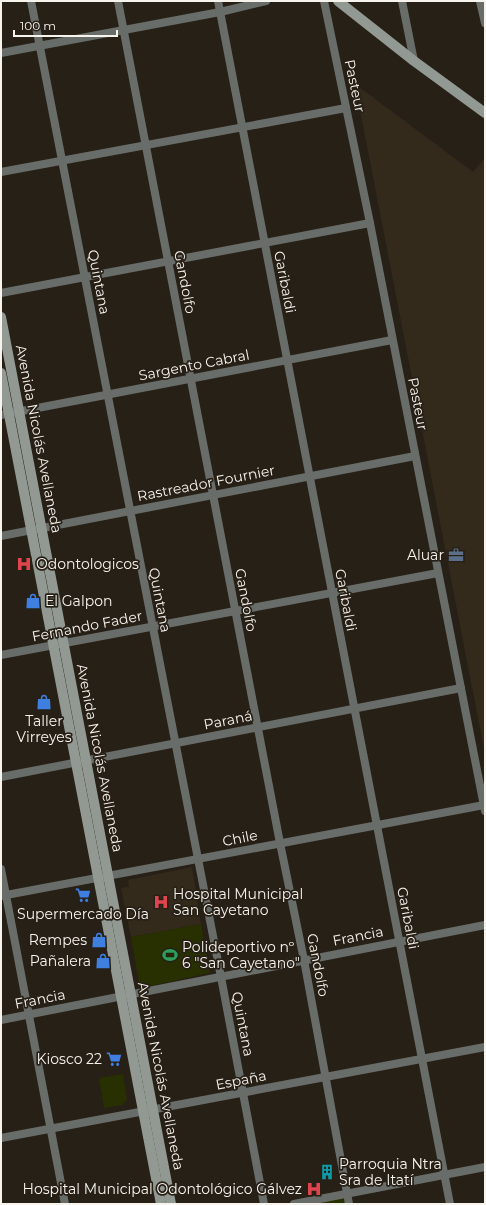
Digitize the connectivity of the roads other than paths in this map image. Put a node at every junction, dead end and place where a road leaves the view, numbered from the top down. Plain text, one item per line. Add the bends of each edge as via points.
1 (31, 1) edge
2 (118, 1) edge
3 (218, 1) edge
4 (266, 1) edge
5 (324, 1) edge
6 (338, 1) edge
7 (402, 1) edge
8 (480, 1) edge
9 (220, 12) junction
10 (485, 23) edge
11 (123, 30) junction
12 (39, 46) junction
13 (1, 53) edge
14 (414, 60) junction
15 (346, 108) junction
16 (485, 113) edge
17 (242, 127) junction
18 (146, 145) junction
19 (62, 161) junction
20 (1, 172) edge
21 (370, 223) junction
22 (265, 243) junction
23 (168, 261) junction
24 (84, 277) junction
25 (1, 293) edge
26 (1, 317) edge
27 (392, 340) junction
28 (287, 360) junction
29 (1, 373) edge
30 (190, 379) junction
31 (107, 394) junction
32 (20, 411) junction
33 (5, 414) edge
34 (415, 456) junction
35 (310, 477) junction
36 (213, 495) junction
37 (130, 511) junction
38 (42, 528) junction
39 (31, 530) junction
40 (1, 536) edge
41 (438, 573) junction
42 (332, 593) junction
43 (235, 611) junction
44 (152, 627) junction
45 (64, 643) junction
46 (53, 645) junction
47 (1, 655) edge
48 (461, 688) junction
49 (354, 709) junction
50 (258, 727) junction
51 (175, 743) junction
52 (86, 760) junction
53 (76, 762) junction
54 (1, 777) edge
55 (484, 808) edge
56 (376, 825) junction
57 (280, 843) junction
58 (198, 859) junction
59 (1, 869) edge
60 (103, 876) junction
61 (3, 895) edge
62 (485, 925) edge
63 (399, 942) junction
64 (304, 960) junction
65 (221, 977) junction
66 (126, 995) junction
67 (29, 1015) junction
68 (1, 1020) edge
69 (485, 1047) edge
70 (422, 1059) junction
71 (326, 1077) junction
72 (243, 1092) junction
73 (148, 1110) junction
74 (50, 1129) junction
75 (1, 1138) edge
76 (485, 1167) edge
77 (444, 1175) junction
78 (347, 1194) junction
79 (65, 1204) edge
80 (161, 1204) edge
81 (171, 1204) edge
82 (264, 1204) edge
83 (294, 1204) edge
84 (349, 1204) edge
85 (450, 1204) edge

1 - 12 street, Quintana
2 - 11 street, Gandolfo
3 - 9 street, Garibaldi
4 - 9 street
5 - 15 street, Pasteur
6 - 14 main road
7 - 14 street
8 - 10 street
9 - 11 street
9 - 17 street, Garibaldi
11 - 12 street
11 - 18 street, Gandolfo
12 - 13 street
12 - 19 street, Quintana
14 - 16 main road
15 - 17 street
15 - 21 street, Pasteur
17 - 18 street
17 - 22 street, Garibaldi
18 - 19 street
18 - 23 street, Gandolfo
19 - 20 street
19 - 24 street, Quintana
21 - 22 street
21 - 27 street, Pasteur
22 - 23 street
22 - 28 street, Garibaldi
23 - 24 street
23 - 30 street, Gandolfo
24 - 25 street
24 - 31 street, Quintana
26 - 32 main road, Avenida Nicolás Avellaneda
27 - 28 street, Sargento Cabral
27 - 34 street, Pasteur
28 - 30 street, Sargento Cabral
28 - 35 street, Garibaldi
29 - 33 main road, Avenida Nicolás Avellaneda
30 - 31 street, Sargento Cabral
30 - 36 street, Gandolfo
31 - 32 street, Sargento Cabral
31 - 37 street, Quintana
32 - 33 street, Sargento Cabral
32 - 38 main road, Avenida Nicolás Avellaneda
33 - 39 main road, Avenida Nicolás Avellaneda
34 - 35 street, Rastreador Fournier
34 - 41 street, Pasteur
35 - 36 street, Rastreador Fournier
35 - 42 street, Garibaldi
36 - 37 street, Rastreador Fournier
36 - 43 street, Gandolfo
37 - 38 street, Rastreador Fournier
37 - 44 street, Quintana
38 - 39 street, Rastreador Fournier
38 - 45 main road, Avenida Nicolás Avellaneda
39 - 40 street, Rastreador Fournier
39 - 46 main road, Avenida Nicolás Avellaneda
41 - 42 street, Fernando Fader
41 - 48 street, Pasteur
42 - 43 street, Fernando Fader
42 - 49 street, Garibaldi
43 - 44 street, Fernando Fader
43 - 50 street, Gandolfo
44 - 45 street, Fernando Fader
44 - 51 street, Quintana
45 - 46 street, Fernando Fader
45 - 52 main road, Avenida Nicolás Avellaneda
46 - 47 street, Fernando Fader
46 - 53 main road, Avenida Nicolás Avellaneda
48 - 49 street, Paraná
48 - 55 street, Pasteur
49 - 50 street, Paraná
49 - 56 street, Garibaldi
50 - 51 street, Paraná
50 - 57 street, Gandolfo
51 - 52 street, Paraná
51 - 58 street, Quintana
52 - 53 street, Paraná
52 - 60 main road, Avenida Nicolás Avellaneda
53 - 54 street, Paraná
53 - 60 main road, Avenida Nicolás Avellaneda
55 - 56 street, Chile
56 - 57 street, Chile
56 - 63 street, Garibaldi
57 - 58 street, Chile
57 - 64 street, Gandolfo
58 - 60 street, Chile
58 - 65 street, Quintana
59 - 61 street
60 - 61 street, Chile
60 - 66 main road, Avenida Nicolás Avellaneda
61 - 67 street
62 - 63 street, Francia
63 - 64 street, Francia
63 - 70 street, Garibaldi
64 - 65 street, Francia
64 - 71 street, Gandolfo
65 - 66 street, Francia
65 - 72 street, Quintana
66 - 67 street, Francia
66 - 73 main road, Avenida Nicolás Avellaneda
67 - 68 street, Francia
67 - 74 street
69 - 70 street, España
70 - 71 street, España
70 - 77 street, Garibaldi
71 - 72 street, España
71 - 78 street, Gandolfo
72 - 73 street, España
72 - 82 street, Quintana
73 - 74 street, España
73 - 80 main road, Avenida Nicolás Avellaneda
73 - 81 main road, Avenida Nicolás Avellaneda
74 - 75 street, España
74 - 79 street
76 - 77 street
77 - 78 street
77 - 85 street, Garibaldi
78 - 83 street
78 - 84 street, Gandolfo

